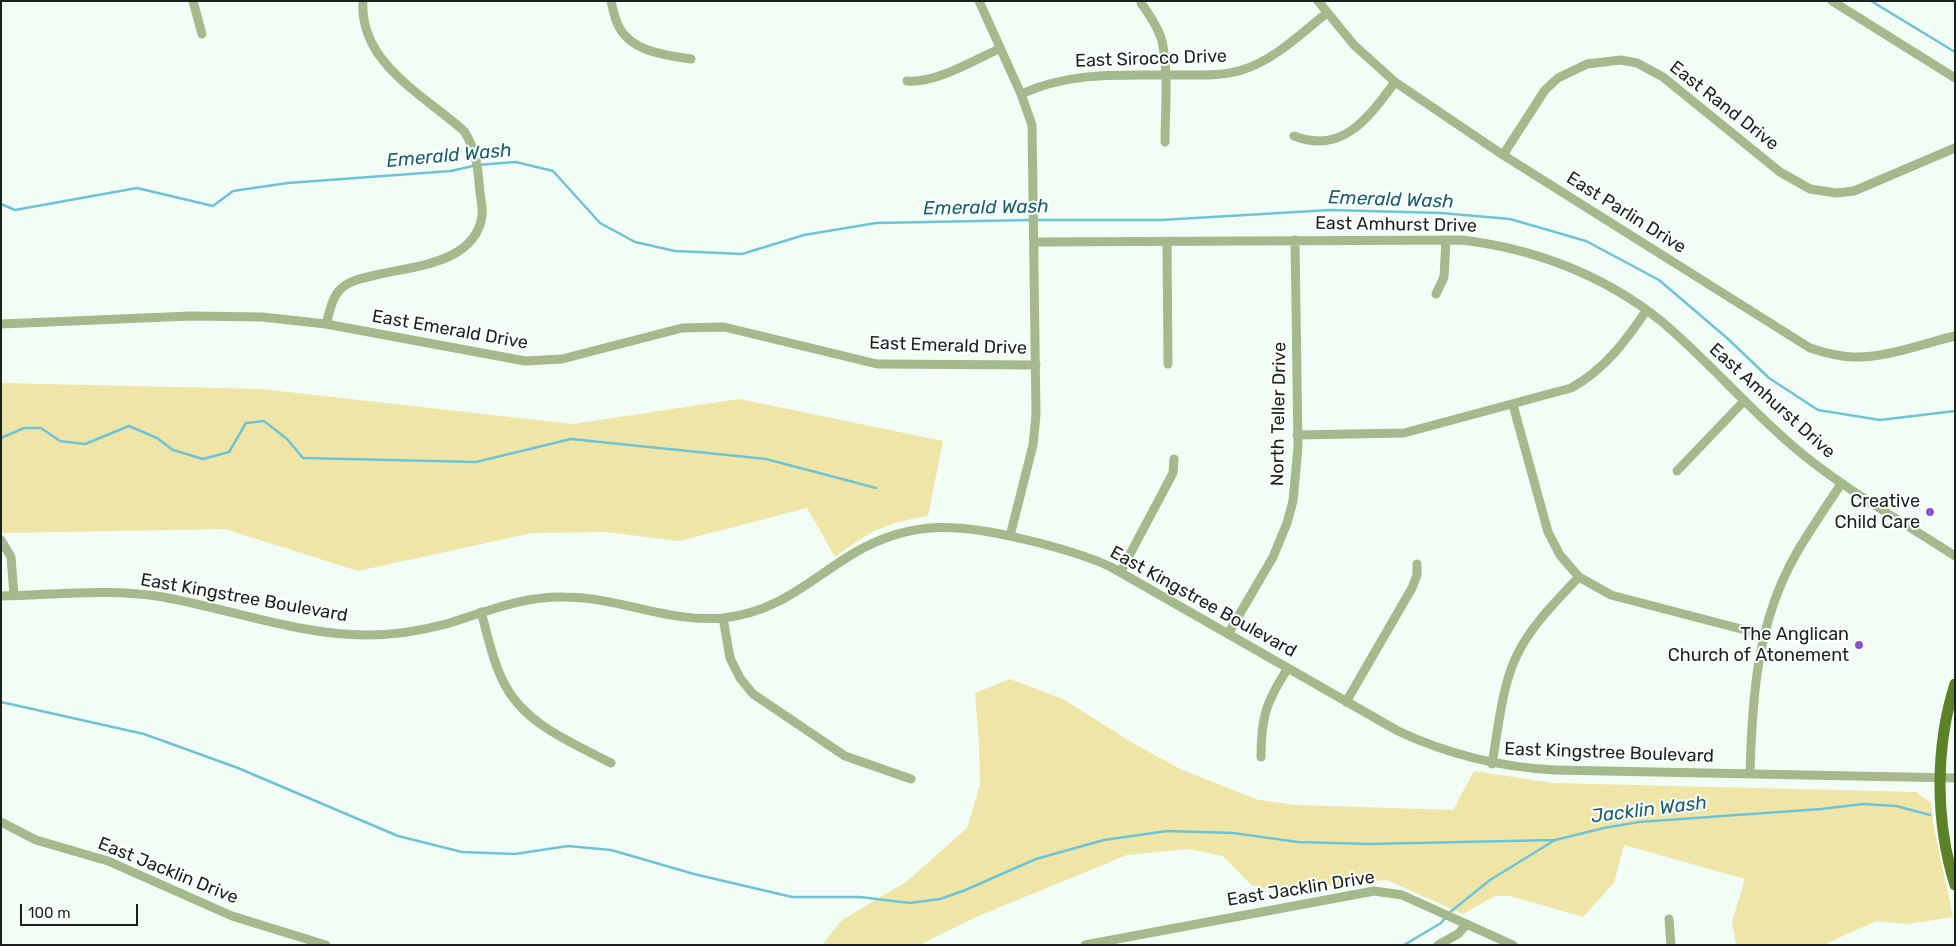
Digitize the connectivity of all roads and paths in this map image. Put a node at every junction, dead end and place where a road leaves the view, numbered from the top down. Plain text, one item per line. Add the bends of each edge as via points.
1 (193, 1) edge
2 (363, 1) edge
3 (611, 1) edge
4 (979, 1) edge
5 (1318, 1) edge
6 (1832, 1) edge
7 (1141, 3) dead end
8 (1327, 13) junction
9 (202, 34) dead end
10 (1000, 49) junction
11 (691, 59) dead end
12 (1164, 75) junction
13 (1955, 78) edge
14 (907, 81) dead end
15 (1395, 82) junction
16 (1021, 94) junction
17 (1294, 136) dead end
18 (1164, 142) dead end
19 (1955, 148) edge
20 (1503, 155) junction
21 (1295, 240) junction
22 (1446, 240) junction
23 (1034, 242) junction
24 (1167, 242) junction
25 (1436, 294) dead end
26 (1646, 311) junction
27 (1, 324) edge
28 (326, 324) junction
29 (1955, 336) edge
30 (1168, 364) dead end
31 (1036, 365) junction
32 (1744, 401) junction
33 (1513, 405) junction
34 (1298, 435) junction
35 (1174, 459) dead end
36 (1677, 471) dead end
37 (1841, 484) junction
38 (1010, 536) junction
39 (1, 540) edge
40 (1955, 556) edge
41 (1417, 564) dead end
42 (1121, 571) junction
43 (1579, 577) junction
44 (14, 595) junction
45 (1, 596) edge
46 (481, 612) junction
47 (723, 618) junction
48 (1228, 634) junction
49 (1764, 635) junction
50 (1288, 668) junction
51 (1955, 684) edge
52 (1346, 702) junction
53 (1261, 757) dead end
54 (611, 763) dead end
55 (1492, 764) junction
56 (1750, 774) junction
57 (1939, 778) junction
58 (1955, 778) edge
59 (911, 779) dead end
60 (1, 822) edge
61 (1955, 885) edge
62 (1669, 919) dead end
63 (1468, 924) junction
64 (326, 945) edge
65 (1085, 945) edge
66 (1438, 945) edge
67 (1512, 945) edge
68 (1671, 945) edge

1 - 9 street
2 - 28 street via 368,37 380,58 464,131 472,143 482,214 480,225 470,240 452,256 348,284 338,292
3 - 11 street via 618,27 627,39 664,55
4 - 10 street
5 - 8 street, East Parlin Drive
6 - 13 street
7 - 12 street via 1161,39
8 - 12 street, East Sirocco Drive via 1275,54 1253,66 1227,73
8 - 15 street, East Parlin Drive via 1354,45
10 - 14 street via 936,77
10 - 16 street
12 - 16 street, East Sirocco Drive via 1067,78
12 - 18 street
15 - 17 street via 1362,124 1346,135 1326,141
15 - 20 street, East Parlin Drive
16 - 23 street via 1032,125
19 - 20 street, East Rand Drive via 1854,191 1810,190 1780,172 1663,77 1636,63 1621,60 1587,64 1558,78 1545,90
20 - 29 street, East Parlin Drive via 1810,348 1856,357
21 - 22 street, East Amhurst Drive
21 - 24 street, East Amhurst Drive
21 - 34 street, North Teller Drive
22 - 25 street via 1444,277
22 - 26 street, East Amhurst Drive via 1500,246 1559,263 1603,282
23 - 24 street, East Amhurst Drive
23 - 31 street
24 - 30 street
26 - 32 street, East Amhurst Drive via 1661,321
26 - 33 street via 1613,356 1587,379 1571,388
27 - 28 street, East Emerald Drive via 191,316 262,317
28 - 31 street, East Emerald Drive via 525,361 562,359 682,328 724,327 877,364
31 - 38 street via 1033,445
32 - 36 street
32 - 37 street, East Amhurst Drive
33 - 34 street via 1404,432
33 - 43 street via 1548,532 1560,555
34 - 48 street, North Teller Drive via 1296,481 1287,523 1273,557
35 - 42 street via 1172,472
37 - 40 street, East Amhurst Drive
37 - 49 street via 1795,555 1776,597
38 - 42 street, East Kingstree Boulevard via 1069,550
38 - 47 street, East Kingstree Boulevard via 955,526 903,532 856,552 778,603
39 - 44 street via 11,557
41 - 52 street via 1412,588
42 - 48 street, East Kingstree Boulevard
43 - 49 street via 1611,595
43 - 55 street via 1529,635 1516,656
44 - 45 street, East Kingstree Boulevard
44 - 46 street, East Kingstree Boulevard via 147,595 317,631 362,635 421,630
46 - 47 street, East Kingstree Boulevard via 528,599 568,597 681,617
46 - 54 street via 504,684 518,704 544,727
47 - 59 street via 730,658 753,694 845,756
48 - 50 street, East Kingstree Boulevard
49 - 56 street via 1754,690
50 - 52 street, East Kingstree Boulevard
50 - 53 street via 1266,706
51 - 57 main road via 1946,718
52 - 55 street, East Kingstree Boulevard via 1417,740
55 - 56 street, East Kingstree Boulevard via 1555,770
56 - 57 street, East Kingstree Boulevard
57 - 58 street, East Kingstree Boulevard
57 - 61 main road via 1950,869
60 - 64 street, East Jacklin Drive via 36,840 108,861 232,916
62 - 68 street
63 - 65 street, East Jacklin Drive via 1402,895 1374,891
63 - 66 street
63 - 67 street, East Jacklin Drive

